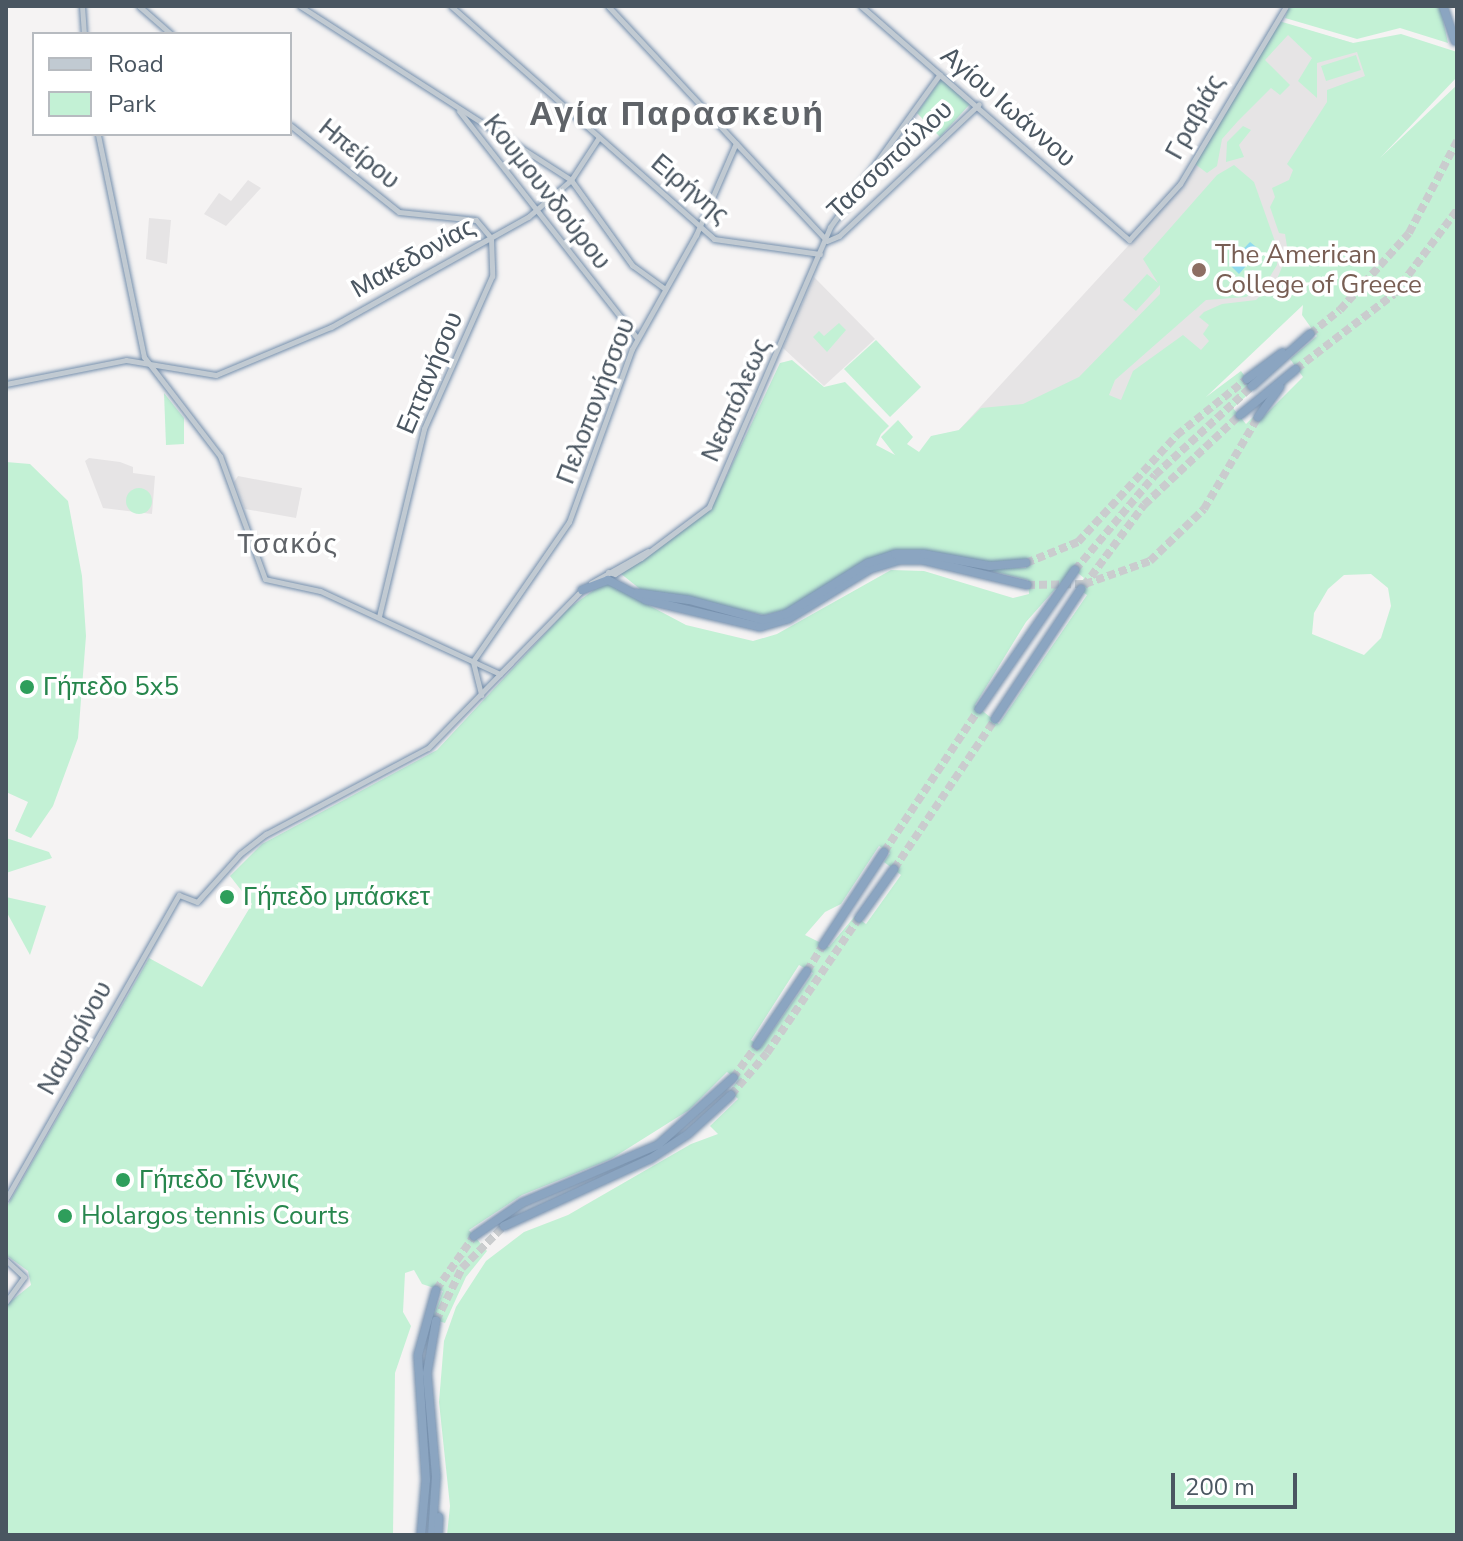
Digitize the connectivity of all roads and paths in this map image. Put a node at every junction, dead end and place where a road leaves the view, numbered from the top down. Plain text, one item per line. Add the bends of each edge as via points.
1 (82, 6) edge
2 (139, 6) edge
3 (300, 6) edge
4 (451, 6) edge
5 (608, 6) edge
6 (861, 6) edge
7 (1286, 6) edge
8 (1445, 6) edge
9 (84, 32) edge
10 (169, 32) edge
11 (1455, 41) dead end
12 (940, 74) junction
13 (979, 104) junction
14 (456, 107) junction
15 (292, 127) edge
16 (98, 136) edge
17 (599, 137) junction
18 (736, 143) junction
19 (571, 180) junction
20 (536, 212) junction
21 (699, 227) junction
22 (491, 238) junction
23 (1129, 240) joint
24 (827, 241) junction
25 (820, 254) junction
26 (665, 289) junction
27 (1310, 334) tunnel mouth
28 (637, 338) junction
29 (147, 363) junction
30 (1250, 383) tunnel mouth
31 (6, 384) edge
32 (1240, 415) tunnel mouth
33 (1258, 417) tunnel mouth
34 (1026, 563) tunnel mouth
35 (1075, 570) tunnel mouth
36 (613, 576) junction
37 (1027, 585) tunnel mouth
38 (1081, 589) tunnel mouth
39 (582, 590) junction
40 (379, 617) junction
41 (481, 650) junction
42 (473, 661) junction
43 (486, 668) junction
44 (500, 674) junction
45 (481, 695) junction
46 (979, 709) tunnel mouth
47 (995, 719) tunnel mouth
48 (884, 852) tunnel mouth
49 (894, 869) tunnel mouth
50 (859, 918) tunnel mouth
51 (823, 945) tunnel mouth
52 (807, 971) tunnel mouth
53 (757, 1045) tunnel mouth
54 (733, 1078) tunnel mouth
55 (731, 1095) tunnel mouth
56 (6, 1199) edge
57 (504, 1226) tunnel mouth
58 (474, 1236) tunnel mouth
59 (6, 1260) edge
60 (436, 1290) tunnel mouth
61 (6, 1302) edge
62 (436, 1321) tunnel mouth
63 (419, 1535) edge
64 (435, 1535) edge

1 - 9 street
2 - 10 street
3 - 14 street
4 - 17 street, Ειρήνης
5 - 18 street
6 - 12 street, Αγίου Ιωάννου
7 - 23 street, Γραβιάς via 1180,184
8 - 11 highway
12 - 13 street, Αγίου Ιωάννου
12 - 24 street, Νεαπόλεως via 830,227
13 - 23 street, Αγίου Ιωάννου
13 - 24 street, Τασσοπούλου via 854,223
14 - 19 street
14 - 20 street, Κουμουνδούρου
15 - 22 street, Ηπείρου via 399,212 476,220
16 - 29 street
17 - 19 street, Μακεδονίας
17 - 21 street, Ειρήνης
18 - 21 street, Πελοπονήσσου
18 - 24 street
19 - 20 street, Μακεδονίας
19 - 26 street via 627,259
20 - 22 street, Μακεδονίας
20 - 28 street, Κουμουνδούρου
21 - 25 street, Ειρήνης via 730,244
21 - 26 street, Πελοπονήσσου
22 - 29 street, Μακεδονίας via 331,327 216,375
22 - 40 street, Επτανήσου via 492,276 424,429
24 - 25 street, Νεαπόλεως
25 - 36 street, Νεαπόλεως via 714,499
26 - 28 street, Πελοπονήσσου
27 - 30 highway
28 - 41 street, Πελοπονήσσου via 569,522
29 - 31 street
29 - 40 street via 220,456 265,579 320,591
32 - 33 highway via 1296,369
34 - 36 highway via 990,566 895,554 865,565 786,614 763,620 633,592
35 - 46 highway
36 - 37 highway via 637,598 752,627 783,621 870,569 899,560 923,560
36 - 39 street, Νεαπόλεως
36 - 39 highway
38 - 47 highway
39 - 44 street
40 - 42 street
41 - 42 street, Πελοπονήσσου
41 - 43 street
42 - 43 street
42 - 45 street
43 - 44 street
44 - 45 street
45 - 56 street, Ναυαρίνου via 423,751 298,815 236,859 197,902 179,895
48 - 51 highway
49 - 50 highway
52 - 53 highway
54 - 58 highway via 658,1145 522,1203
55 - 57 highway via 650,1159
59 - 61 street via 24,1277
60 - 63 highway via 418,1355 426,1501
62 - 64 highway via 427,1373

